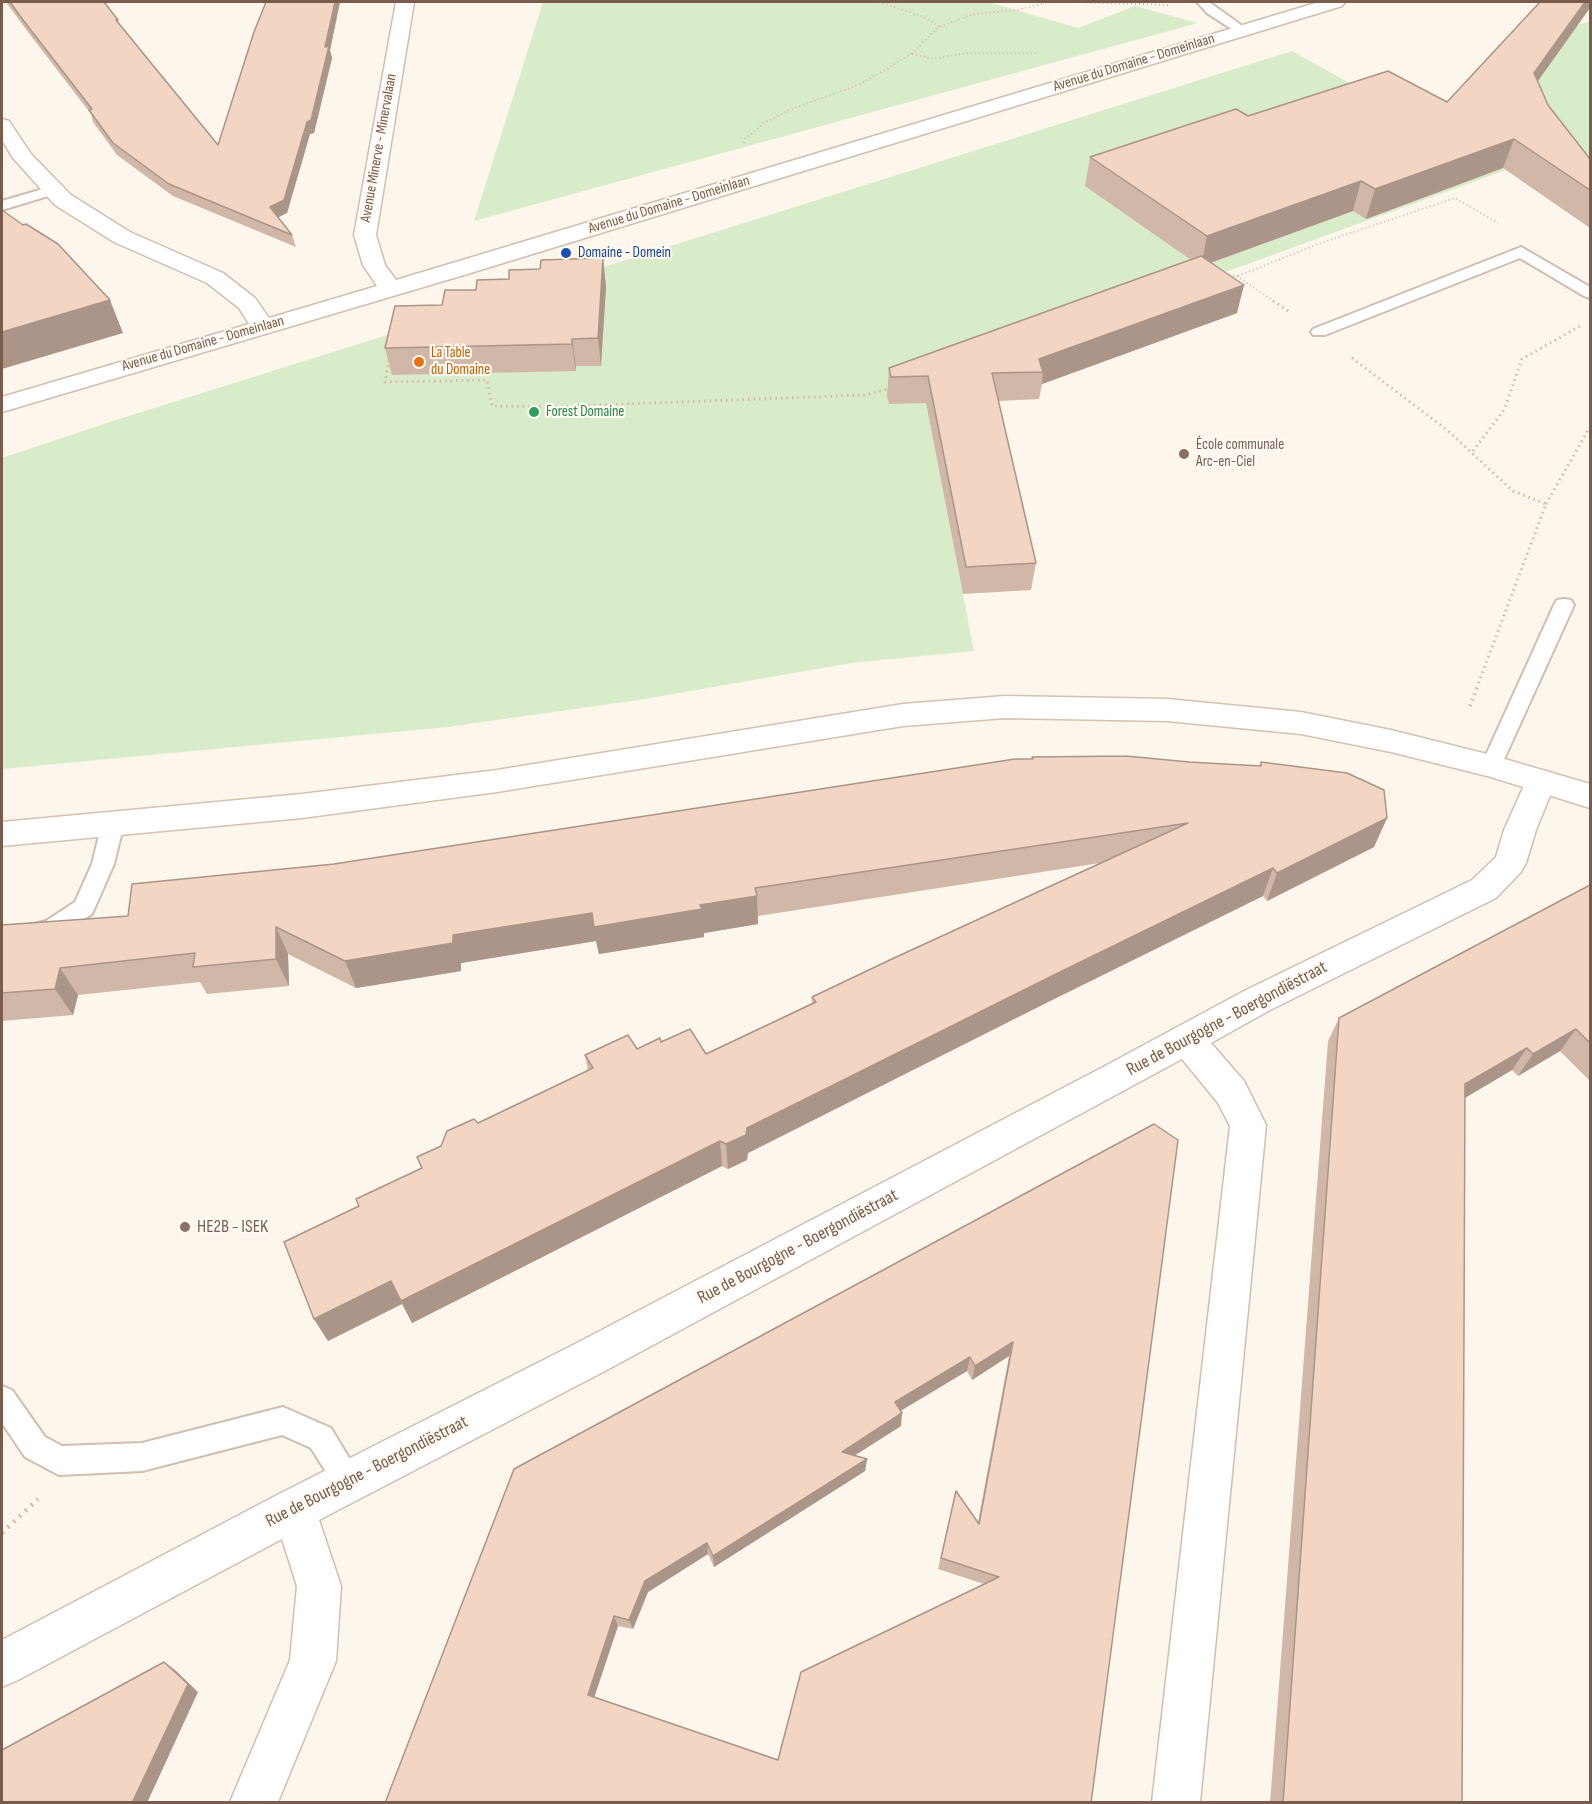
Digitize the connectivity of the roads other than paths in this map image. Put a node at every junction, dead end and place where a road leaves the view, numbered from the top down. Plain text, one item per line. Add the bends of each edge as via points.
1 (405, 2) edge
2 (1203, 2) edge
3 (1336, 2) edge
4 (1242, 30) junction
5 (2, 125) edge
6 (53, 190) junction
7 (2, 206) edge
8 (391, 289) junction
9 (1590, 293) edge
10 (263, 327) junction
11 (1319, 332) road end
12 (2, 405) edge
13 (1564, 605) dead end
14 (1491, 766) junction
15 (1541, 781) junction
16 (1590, 796) edge
17 (113, 824) junction
18 (2, 834) edge
19 (2, 941) edge
20 (1187, 1040) junction
21 (2, 1400) edge
22 (348, 1481) junction
23 (294, 1509) junction
24 (2, 1664) edge
25 (254, 1803) edge
26 (1176, 1803) edge

1 - 8 street, Avenue Minerve - Minervalaan via 365,235 374,265
2 - 4 lane
3 - 4 street, Avenue du Domaine - Domeinlaan
4 - 8 street, Avenue du Domaine - Domeinlaan
5 - 6 street via 22,158
6 - 7 lane
6 - 10 street via 122,237 215,278 247,303
8 - 10 street, Avenue du Domaine - Domeinlaan
9 - 11 lane via 1521,252
10 - 12 street, Avenue du Domaine - Domeinlaan
13 - 14 lane
14 - 15 street
14 - 17 street via 1301,723 1167,710 1005,707 903,715 497,782
15 - 16 street
15 - 20 street, Rue de Bourgogne - Boergondiëstraat via 1510,863 1484,889 1258,1000
17 - 18 street
17 - 19 lane via 103,864 84,908 52,928
20 - 22 street, Rue de Bourgogne - Boergondiëstraat via 589,1358
20 - 26 street via 1231,1092 1248,1125
21 - 22 lane via 35,1447 59,1461 142,1457 283,1420 321,1438
22 - 23 street, Rue de Bourgogne - Boergondiëstraat
23 - 24 street, Rue de Bourgogne - Boergondiëstraat
23 - 25 street via 319,1586 313,1661

